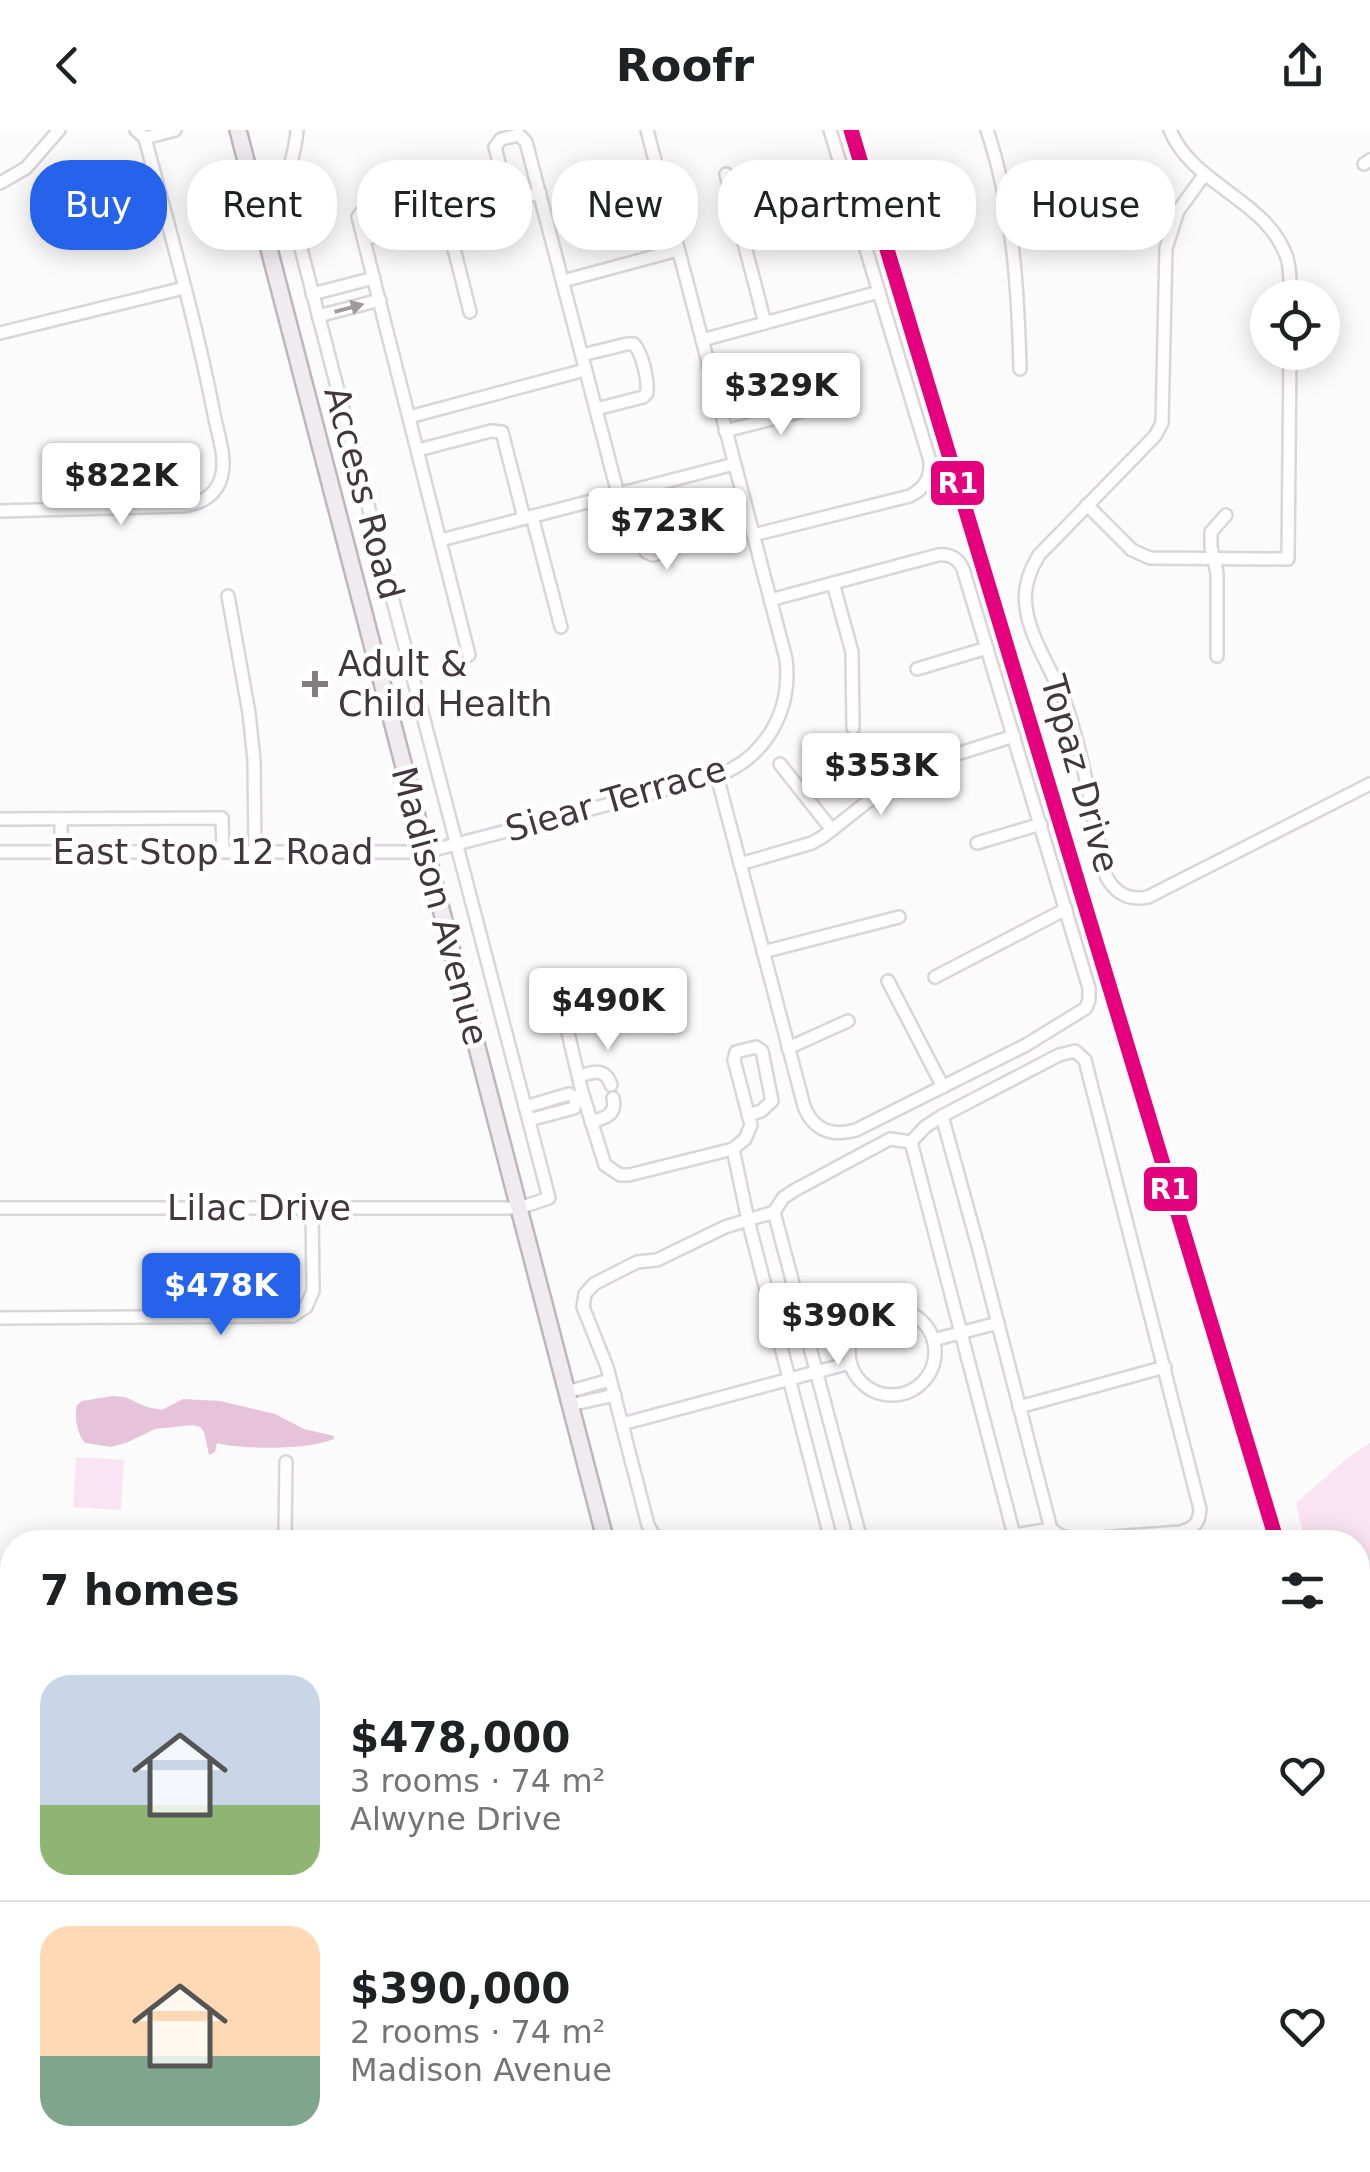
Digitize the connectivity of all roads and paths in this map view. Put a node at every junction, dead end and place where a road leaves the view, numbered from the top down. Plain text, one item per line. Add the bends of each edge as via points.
1 (59, 130) edge
2 (175, 130) edge
3 (238, 130) edge
4 (297, 130) edge
5 (647, 130) edge
6 (830, 130) edge
7 (987, 130) edge
8 (1170, 130) edge
9 (140, 134) edge
10 (498, 160) edge
11 (531, 160) edge
12 (655, 160) edge
13 (532, 163) edge
14 (1205, 174) junction
15 (0, 183) edge
16 (540, 193) junction
17 (532, 195) edge
18 (367, 250) edge
19 (454, 250) edge
20 (678, 250) joint
21 (746, 250) edge
22 (374, 278) junction
23 (1289, 280) edge
24 (563, 281) junction
25 (184, 288) junction
26 (879, 292) junction
27 (312, 294) junction
28 (380, 300) junction
29 (470, 312) dead end
30 (318, 316) junction
31 (765, 323) junction
32 (0, 333) edge
33 (702, 340) junction
34 (582, 355) junction
35 (1020, 369) dead end
36 (586, 370) junction
37 (1290, 370) edge
38 (826, 405) dead end
39 (596, 410) junction
40 (410, 416) junction
41 (725, 431) junction
42 (418, 450) junction
43 (734, 464) junction
44 (657, 484) junction
45 (623, 493) junction
46 (1087, 505) junction
47 (0, 511) edge
48 (1226, 515) dead end
49 (528, 518) junction
50 (753, 535) junction
51 (441, 540) junction
52 (1214, 558) junction
53 (834, 583) junction
54 (228, 596) dead end
55 (770, 600) junction
56 (561, 627) dead end
57 (987, 648) junction
58 (469, 655) dead end
59 (1217, 656) dead end
60 (917, 669) dead end
61 (852, 728) dead end
62 (1014, 736) junction
63 (780, 764) dead end
64 (717, 776) junction
65 (1370, 784) edge
66 (0, 818) edge
67 (61, 819) junction
68 (1041, 824) junction
69 (832, 830) junction
70 (456, 844) junction
71 (977, 844) dead end
72 (222, 851) junction
73 (0, 852) edge
74 (61, 852) junction
75 (255, 852) junction
76 (426, 852) junction
77 (740, 864) junction
78 (1066, 910) junction
79 (899, 917) dead end
80 (763, 952) junction
81 (935, 977) dead end
82 (888, 981) dead end
83 (848, 1021) dead end
84 (568, 1032) dead end
85 (788, 1048) junction
86 (578, 1076) junction
87 (610, 1085) dead end
88 (943, 1087) junction
89 (580, 1096) junction
90 (613, 1098) dead end
91 (527, 1114) junction
92 (748, 1115) junction
93 (942, 1116) junction
94 (591, 1122) junction
95 (911, 1142) junction
96 (733, 1149) junction
97 (0, 1208) edge
98 (312, 1208) junction
99 (519, 1208) junction
100 (774, 1212) junction
101 (748, 1220) junction
102 (0, 1318) edge
103 (998, 1323) junction
104 (962, 1334) junction
105 (933, 1340) junction
106 (850, 1363) junction
107 (1165, 1368) junction
108 (817, 1372) junction
109 (788, 1379) junction
110 (610, 1380) junction
111 (614, 1395) junction
112 (569, 1398) junction
113 (1019, 1407) junction
114 (622, 1424) junction
115 (286, 1462) dead end
116 (285, 1530) edge
117 (603, 1530) edge
118 (651, 1530) edge
119 (825, 1530) edge
120 (862, 1530) edge
121 (1013, 1530) edge
122 (1050, 1530) edge
123 (1186, 1530) edge

1 - 15 street via 30,166
2 - 9 street
3 - 76 main road, Madison Avenue
4 - 27 street, Access Road via 287,190
5 - 12 street, Siear Terrace
6 - 26 street
7 - 35 street via 1008,211
8 - 14 street
9 - 25 street
10 - 11 street via 495,147 515,134 526,140
13 - 16 street
14 - 23 street via 1268,224 1288,262
14 - 46 street, Topaz Drive via 1178,211 1166,248 1163,420
16 - 17 street
16 - 24 street
18 - 22 street
19 - 29 street
20 - 24 street
20 - 33 street, Siear Terrace
21 - 31 street
22 - 27 street
22 - 28 street
24 - 34 street
25 - 32 street
25 - 47 street via 222,457 217,488 184,506
26 - 31 street
26 - 50 street via 930,462 926,482 910,496
27 - 30 street, Access Road
30 -> 28 street
28 - 40 street
30 - 70 street, Access Road
31 - 33 street
33 - 41 street, Siear Terrace
34 - 36 street
34 - 39 street via 634,344 648,386 643,398
36 - 39 street
36 - 40 street
37 - 52 street via 1288,559
38 - 41 street
39 - 45 street
40 - 42 street
41 - 43 street, Siear Terrace
42 - 49 street via 502,432
42 - 51 street
43 - 44 street
43 - 50 street, Siear Terrace
44 - 45 street
44 - 45 street via 674,546 670,552 646,552
45 - 49 street
46 - 52 street via 1138,554
46 - 65 street, Topaz Drive via 1034,562 1026,608 1074,731 1112,887 1124,896 1148,897
48 - 52 street via 1211,531
49 - 51 street
49 - 56 street
50 - 55 street, Siear Terrace
51 - 58 street
52 - 59 street
53 - 55 street
53 - 57 street via 938,555 954,558 964,569
53 - 61 street via 852,652
54 - 75 street via 252,744
55 - 64 street, Siear Terrace via 786,659 784,702 763,744
57 - 60 street
57 - 62 street
62 - 68 street
62 - 69 street via 935,761
63 - 69 street
64 - 70 street, Siear Terrace
64 - 77 street
66 - 67 street
67 - 72 street via 222,818
67 - 74 street
68 - 71 street
68 - 78 street
69 - 77 street via 806,845
70 - 76 street, Siear Terrace
70 - 91 street, Access Road
72 - 74 street, East Stop 12 Road
72 - 75 street, East Stop 12 Road
73 - 74 street, East Stop 12 Road
75 - 76 street, East Stop 12 Road
76 - 99 main road, Madison Avenue
77 - 80 street
78 - 81 street
78 - 88 street via 1088,1004
79 - 80 street
80 - 85 street
82 - 88 street
83 - 85 street
84 - 86 street
85 - 88 street via 806,1112 824,1130 853,1132
86 - 87 street via 601,1072
86 - 89 street
89 - 91 street via 570,1094
89 - 94 street
90 - 94 street via 612,1112
91 - 99 street, Access Road via 549,1198
92 - 92 street via 734,1060 736,1052 756,1047 772,1100
92 - 96 street via 746,1139
93 - 95 street
93 - 103 street
93 - 107 street via 1059,1055 1073,1052 1085,1060
94 - 96 street via 605,1165 620,1175
95 - 100 street via 890,1139 795,1190
95 - 104 street
96 - 101 street
97 - 98 street, Lilac Drive
98 - 99 street, Lilac Drive
98 - 102 street via 313,1291 292,1316
99 - 112 main road, Madison Avenue
100 - 101 street
100 - 108 street
101 - 109 street
101 - 110 street via 590,1287 583,1307
103 - 104 street
103 - 113 street
104 - 105 street
104 - 121 street
105 - 106 street via 910,1314 880,1311 853,1333
105 - 106 street via 929,1373 903,1393 870,1389
106 - 108 street
107 - 113 street
107 - 123 street via 1200,1509
108 - 109 street
108 - 120 street
109 - 114 street
109 - 119 street
110 - 111 street
110 - 112 street
111 - 112 street
111 - 114 street
112 - 117 main road, Madison Avenue
113 - 122 street
114 - 118 street
115 - 116 street

